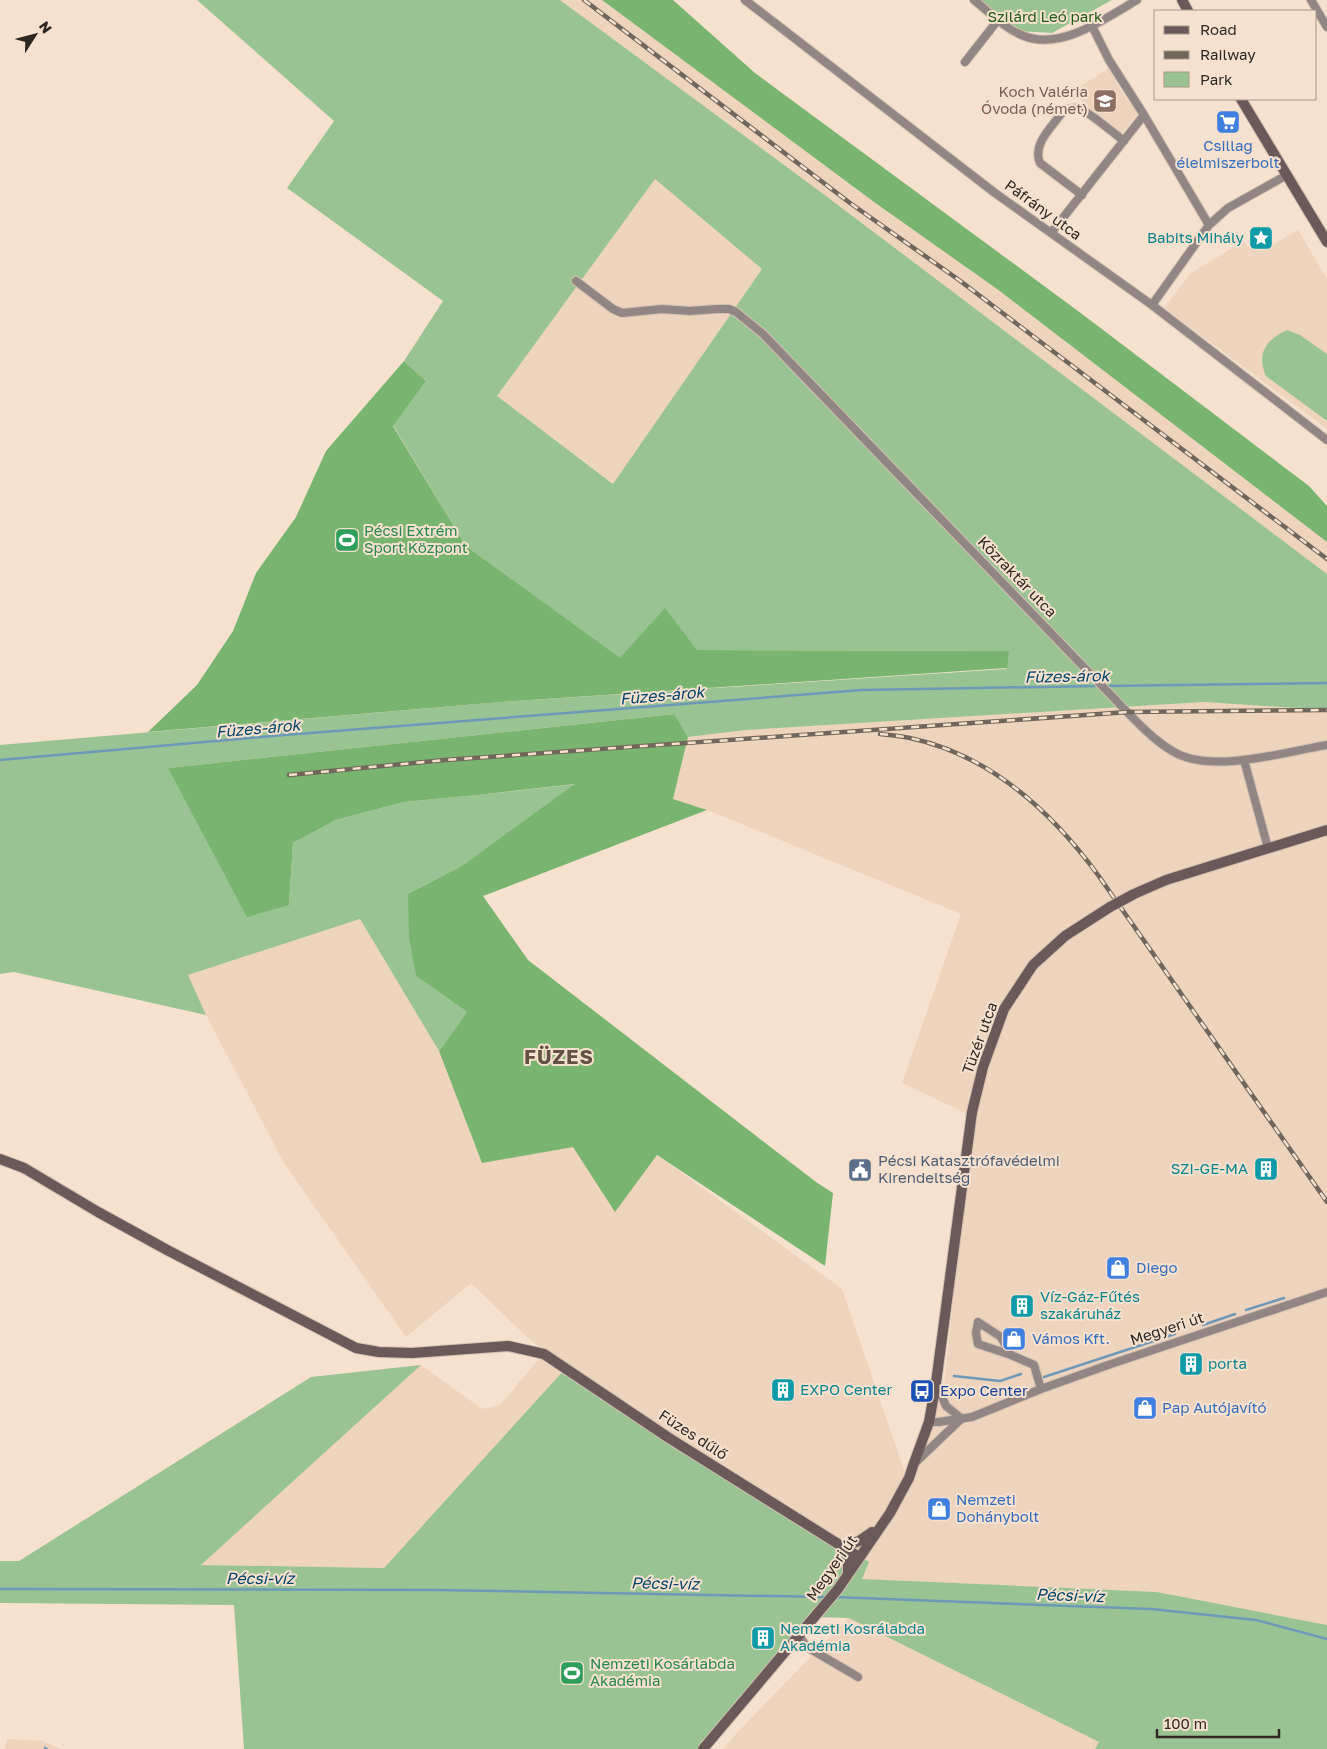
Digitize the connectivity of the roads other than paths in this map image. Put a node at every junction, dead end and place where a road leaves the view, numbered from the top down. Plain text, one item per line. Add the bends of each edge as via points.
1 (745, 0) edge
2 (974, 0) edge
3 (1137, 0) edge
4 (1317, 10) edge
5 (998, 20) junction
6 (1092, 26) junction
7 (1327, 27) edge
8 (965, 62) dead end
9 (1242, 100) edge
10 (1144, 115) junction
11 (1124, 141) junction
12 (1287, 175) junction
13 (1082, 195) junction
14 (1209, 225) junction
15 (1051, 233) junction
16 (1327, 242) edge
17 (576, 282) dead end
18 (1152, 305) junction
19 (1327, 440) edge
20 (1327, 745) edge
21 (1244, 760) junction
22 (1327, 830) edge
23 (1268, 848) junction
24 (0, 1159) edge
25 (1327, 1292) edge
26 (1011, 1355) junction
27 (936, 1383) junction
28 (1041, 1389) junction
29 (962, 1419) junction
30 (929, 1422) junction
31 (914, 1463) junction
32 (880, 1526) junction
33 (843, 1547) junction
34 (859, 1557) junction
35 (847, 1577) junction
36 (799, 1636) junction
37 (858, 1677) dead end
38 (703, 1749) edge

1 - 15 street, Páfrány utca
2 - 5 street
3 - 6 street
4 - 7 street
5 - 6 street via 1022,36 1035,40 1066,37
5 - 8 street
6 - 10 street
9 - 12 street
10 - 11 street
10 - 14 street
11 - 13 street
11 - 13 street via 1081,109 1065,110 1061,114 1040,144 1038,158 1040,163
12 - 14 street via 1228,208
12 - 16 street
13 - 15 street
14 - 18 street
15 - 18 street, Páfrány utca
17 - 21 street, Közraktár utca via 622,313 662,309 690,312 732,310 763,334 1158,741 1174,753 1194,760
18 - 19 street, Páfrány utca
20 - 21 street, Közraktár utca
21 - 23 street
22 - 23 street, Tüzér utca
23 - 27 street, Tüzér utca, bridge via 1166,880 1110,907 1064,936 1033,965 1004,1009 983,1067 972,1112
24 - 33 street, Füzes dűlő via 24,1168 161,1247 356,1348 412,1353 508,1346 544,1354 669,1438
25 - 28 street, Megyeri út
26 - 26 street via 1000,1337 978,1322 978,1344
26 - 28 street via 1034,1365
27 - 29 street via 946,1406
27 - 30 street, Tüzér utca
28 - 29 street, Megyeri út
29 - 30 street, Megyeri út
29 - 31 street, Megyeri út
30 - 31 street, Megyeri út
31 - 32 street, Megyeri út via 909,1478
32 - 33 street via 859,1542
32 - 34 street, Megyeri út
33 - 34 street, Füzes dűlő
33 - 35 street
34 - 35 street, Megyeri út
35 - 36 street, Megyeri út
36 - 37 street via 807,1647
36 - 38 street, Megyeri út

